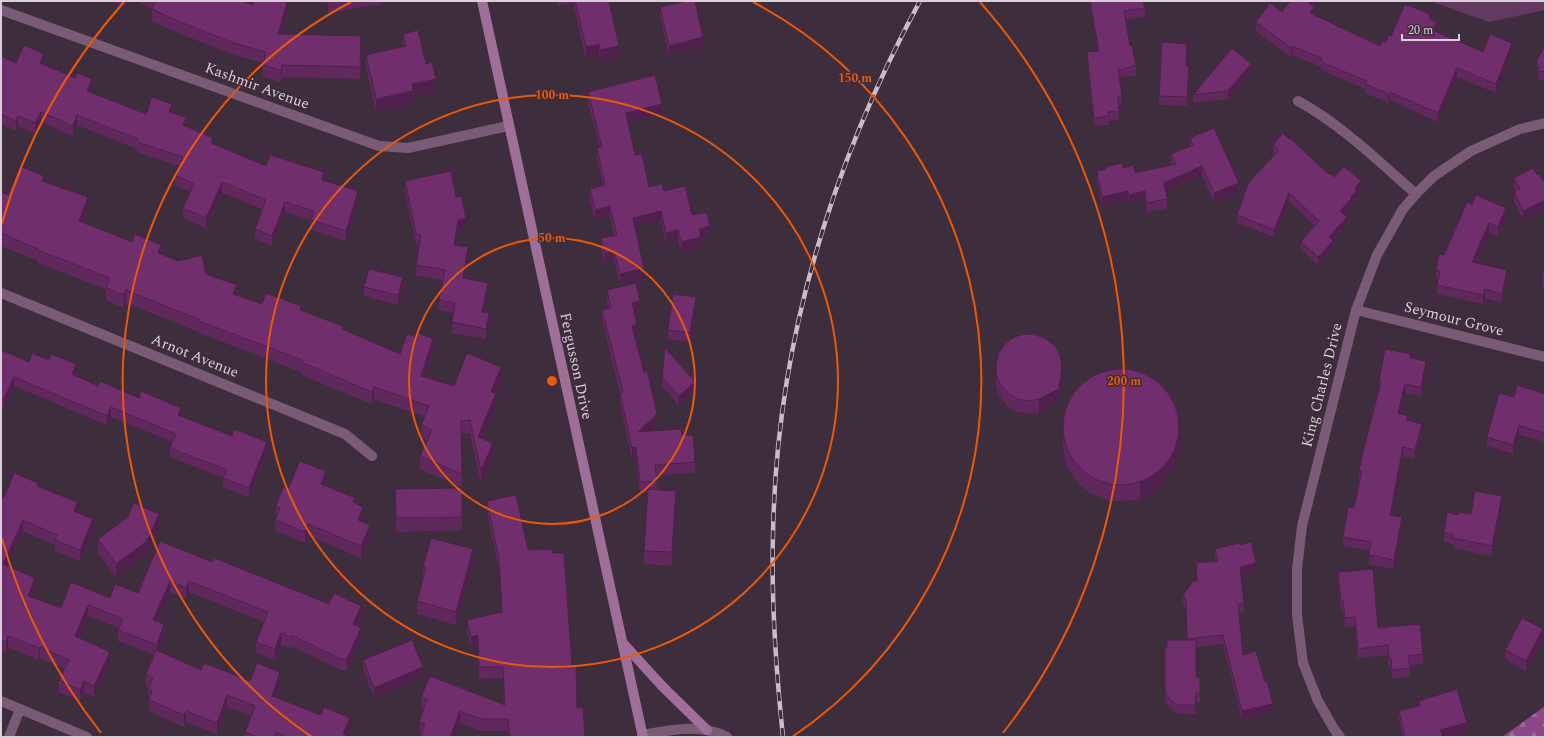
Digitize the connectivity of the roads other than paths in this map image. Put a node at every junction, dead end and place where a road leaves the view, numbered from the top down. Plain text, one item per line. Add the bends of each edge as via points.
1 (482, 1) edge
2 (1, 10) edge
3 (1298, 101) dead end
4 (1545, 123) edge
5 (508, 126) junction
6 (1416, 194) junction
7 (1, 293) edge
8 (1356, 310) junction
9 (1545, 358) edge
10 (372, 456) dead end
11 (621, 640) junction
12 (1, 701) edge
13 (20, 709) junction
14 (707, 730) junction
15 (642, 736) edge
16 (9, 737) edge
17 (87, 737) edge
18 (727, 737) edge
19 (1340, 737) edge

1 - 5 main road, Fergusson Drive
2 - 5 street, Kashmir Avenue via 379,146 408,148
3 - 6 street via 1340,128
4 - 6 street, King Charles Drive via 1520,129 1471,151 1434,176
5 - 11 main road, Fergusson Drive
6 - 8 street, King Charles Drive via 1397,218 1378,255
7 - 10 street, Arnot Avenue via 345,434
8 - 9 street, Seymour Grove
8 - 19 street, King Charles Drive via 1302,526 1297,568 1297,615 1303,663 1318,701
11 - 14 main road via 662,686
11 - 15 main road, Fergusson Drive
12 - 13 street
13 - 16 street
13 - 17 street
14 - 15 street via 689,728
14 - 18 street

